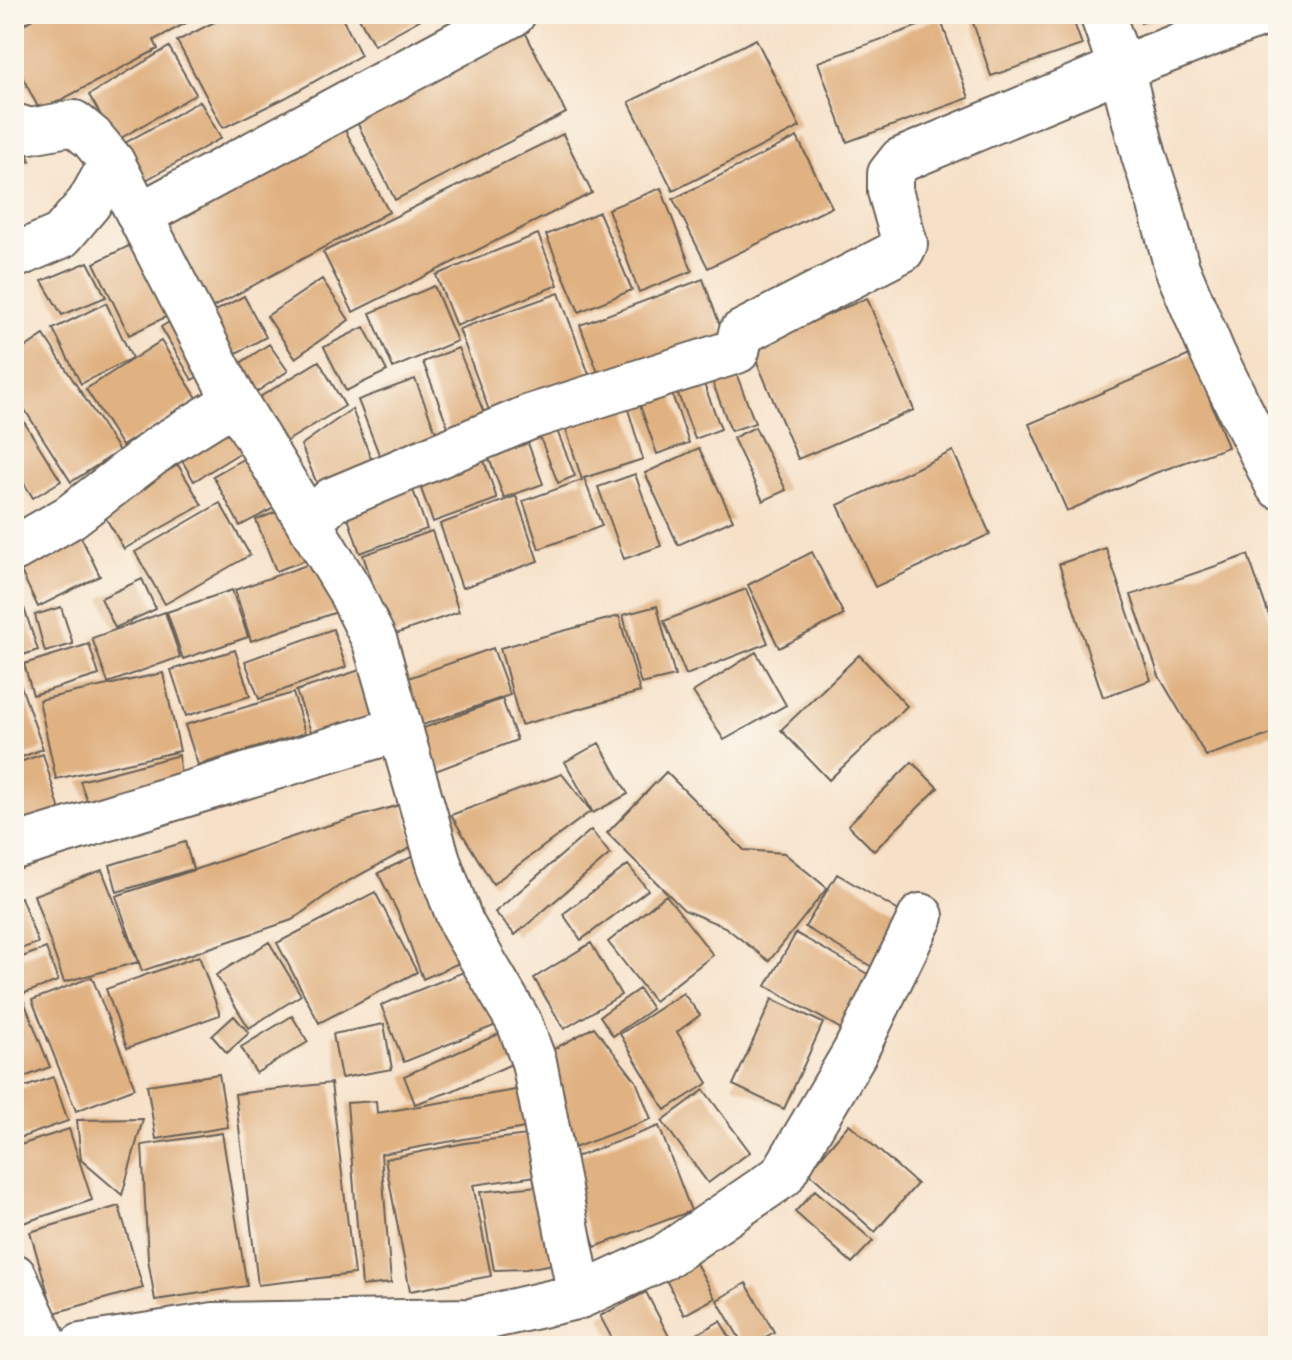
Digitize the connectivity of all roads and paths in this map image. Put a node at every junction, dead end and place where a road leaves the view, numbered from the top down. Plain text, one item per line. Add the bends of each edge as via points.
1 (513, 14) edge
2 (1102, 14) edge
3 (1262, 14) edge
4 (1121, 68) junction
5 (14, 126) edge
6 (112, 162) junction
7 (140, 215) junction
8 (14, 256) edge
9 (235, 401) junction
10 (1278, 486) edge
11 (310, 522) junction
12 (14, 549) edge
13 (399, 729) junction
14 (14, 847) edge
15 (921, 916) dead end
16 (14, 1276) edge
17 (580, 1296) junction
18 (46, 1346) edge
19 (81, 1346) edge

1 - 7 street
2 - 4 street
3 - 4 street
4 - 10 street via 1177,268
4 - 11 street via 901,160 890,174 890,191 905,244 902,250 741,333 737,351 530,417 332,500
5 - 6 street via 30,131 74,123
6 - 7 street
6 - 8 street via 89,203 61,236
7 - 9 street
9 - 11 street
9 - 12 street via 161,447 70,517
11 - 13 street via 375,642 403,737
13 - 14 street
13 - 17 street via 462,925 519,1022 534,1062
15 - 17 street via 855,1052 782,1176 664,1257
16 - 18 street
17 - 19 street via 471,1321 214,1325

